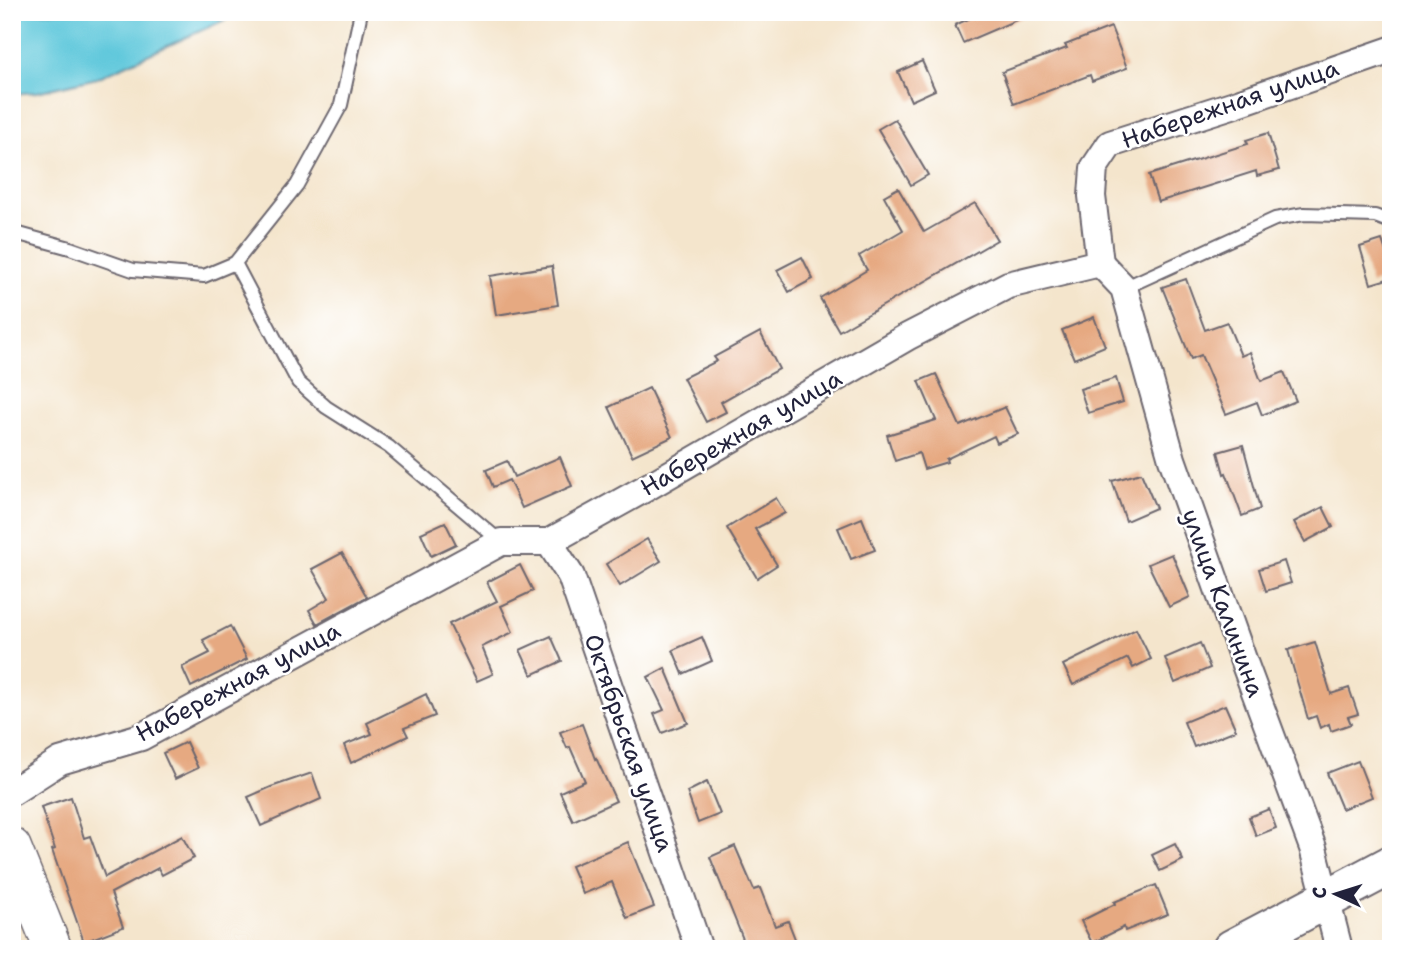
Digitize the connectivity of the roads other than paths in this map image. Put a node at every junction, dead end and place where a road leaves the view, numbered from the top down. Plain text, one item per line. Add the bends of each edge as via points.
1 (361, 12) edge
2 (1391, 50) edge
3 (1391, 222) edge
4 (12, 232) edge
5 (235, 263) junction
6 (1100, 263) junction
7 (1124, 288) junction
8 (501, 542) junction
9 (549, 542) junction
10 (12, 792) edge
11 (12, 847) edge
12 (1391, 865) edge
13 (1326, 898) junction
14 (53, 949) edge
15 (699, 949) edge
16 (1232, 949) edge
17 (1339, 949) edge

1 - 5 lane via 341,105 297,185
2 - 6 street, Набережная улица via 1110,144 1094,168 1092,195
3 - 7 lane via 1375,216 1304,214 1275,219
4 - 5 lane via 133,270 204,276
5 - 8 lane via 298,382 326,407 389,447
6 - 7 street, улица Калинина
6 - 9 street, Набережная улица via 1009,285 907,337
7 - 13 street, улица Калинина via 1172,458 1314,848
8 - 9 street, Набережная улица
8 - 10 street, Набережная улица via 141,737 60,761
9 - 15 street, Октябрьская улица via 571,576
11 - 14 street
12 - 13 main road
13 - 16 main road
13 - 17 street, улица Калинина

